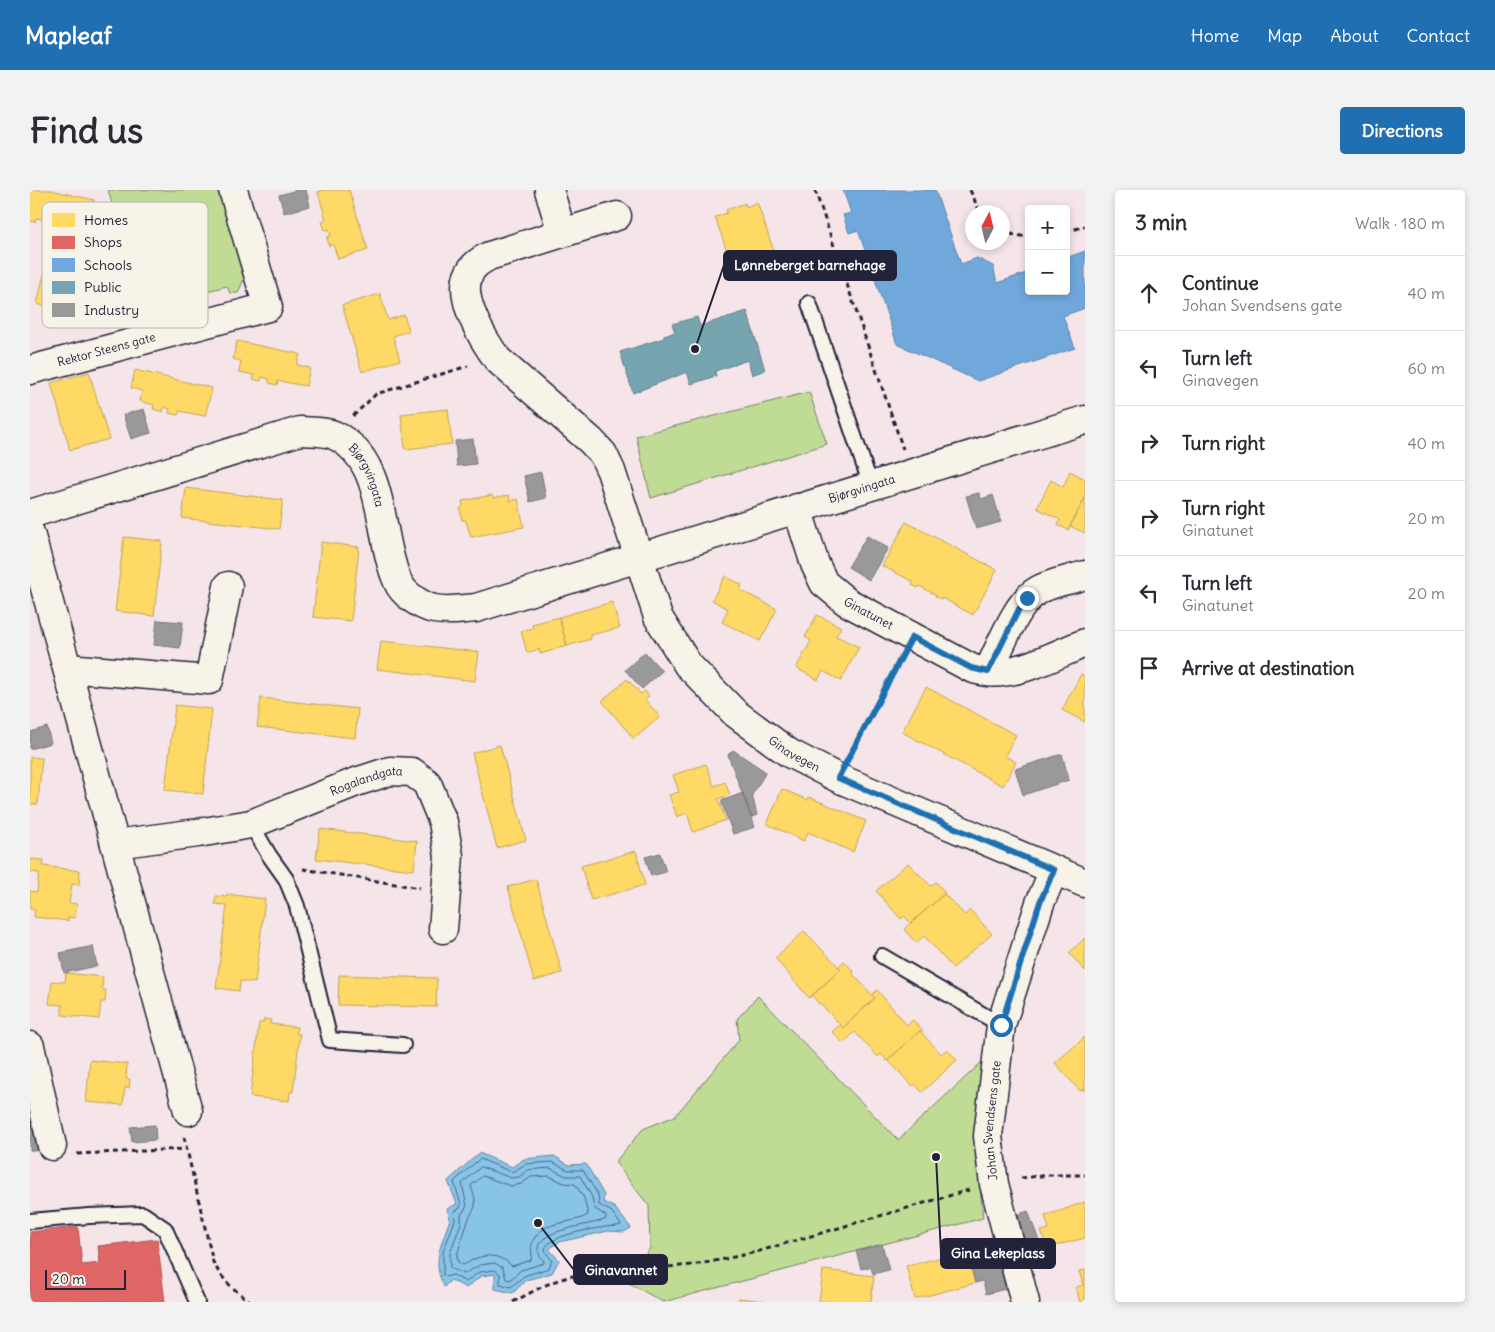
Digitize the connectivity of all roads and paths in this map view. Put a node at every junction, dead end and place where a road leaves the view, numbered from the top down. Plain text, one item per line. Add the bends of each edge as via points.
1 (233, 190) edge
2 (549, 190) edge
3 (815, 190) edge
4 (970, 190) edge
5 (977, 205) edge
6 (617, 216) dead end
7 (1085, 226) edge
8 (1070, 231) edge
9 (562, 233) junction
10 (1010, 233) edge
11 (1025, 236) edge
12 (809, 303) dead end
13 (208, 323) edge
14 (189, 328) edge
15 (474, 364) dead end
16 (30, 370) edge
17 (1085, 420) edge
18 (334, 435) junction
19 (911, 473) junction
20 (871, 486) junction
21 (798, 508) junction
22 (30, 514) edge
23 (30, 533) edge
24 (638, 557) junction
25 (1085, 575) edge
26 (228, 586) dead end
27 (912, 637) junction
28 (1085, 643) edge
29 (67, 668) junction
30 (988, 672) junction
31 (838, 778) junction
32 (251, 824) junction
33 (115, 844) junction
34 (276, 864) junction
35 (1054, 870) junction
36 (1085, 883) edge
37 (446, 889) junction
38 (443, 928) dead end
39 (882, 956) dead end
40 (1001, 1025) junction
41 (403, 1045) dead end
42 (30, 1046) edge
43 (188, 1111) joint
44 (52, 1146) joint
45 (186, 1149) junction
46 (1085, 1175) edge
47 (994, 1184) junction
48 (30, 1221) edge
49 (196, 1302) edge
50 (251, 1302) edge
51 (513, 1302) edge
52 (1025, 1302) edge

1 - 13 street, Rektor Steens gate via 268,307
2 - 9 street
3 - 19 path
4 - 5 path
6 - 9 street
7 - 8 path
9 - 24 street via 476,263 465,285 467,297 485,344 498,360 603,454
10 - 11 path
12 - 20 lane
14 - 16 street, Rektor Steens gate
15 - 18 path via 376,394
17 - 19 street, Bjørgvingata
18 - 22 street, Bjørgvingata via 300,431
18 - 24 street, Bjørgvingata via 361,458 373,483 399,584 413,598 433,609 476,608
19 - 20 street, Bjørgvingata
20 - 21 street, Bjørgvingata
21 - 24 street, Bjørgvingata
21 - 27 street, Ginatunet via 824,583 847,602
23 - 29 street
24 - 31 street, Ginavegen via 658,617 688,665 735,713 789,753
25 - 30 street via 1038,590 1027,598
26 - 29 street via 209,680
27 - 30 street, Ginatunet via 971,668
27 - 31 path
28 - 30 street, Ginatunet via 1032,664
29 - 33 street
31 - 35 street, Ginavegen
32 - 33 street, Rogalandgata
32 - 34 lane
32 - 37 street, Rogalandgata via 373,776 390,771 412,772 427,783 443,822 449,856
33 - 43 street
34 - 37 path via 415,887
34 - 41 lane via 297,906 330,1040
35 - 36 street, Ginavegen
35 - 40 street, Johan Svendsens gate via 1040,902
37 - 38 street, Rogalandgata
39 - 40 lane
40 - 47 street, Johan Svendsens gate via 988,1136
42 - 44 street
43 - 45 path via 184,1139
44 - 45 path via 57,1155
45 - 50 path via 214,1262 232,1289
46 - 47 path via 1026,1178
47 - 51 path via 723,1260 572,1276
47 - 52 street, Johan Svendsens gate
48 - 49 lane via 143,1214 165,1229

